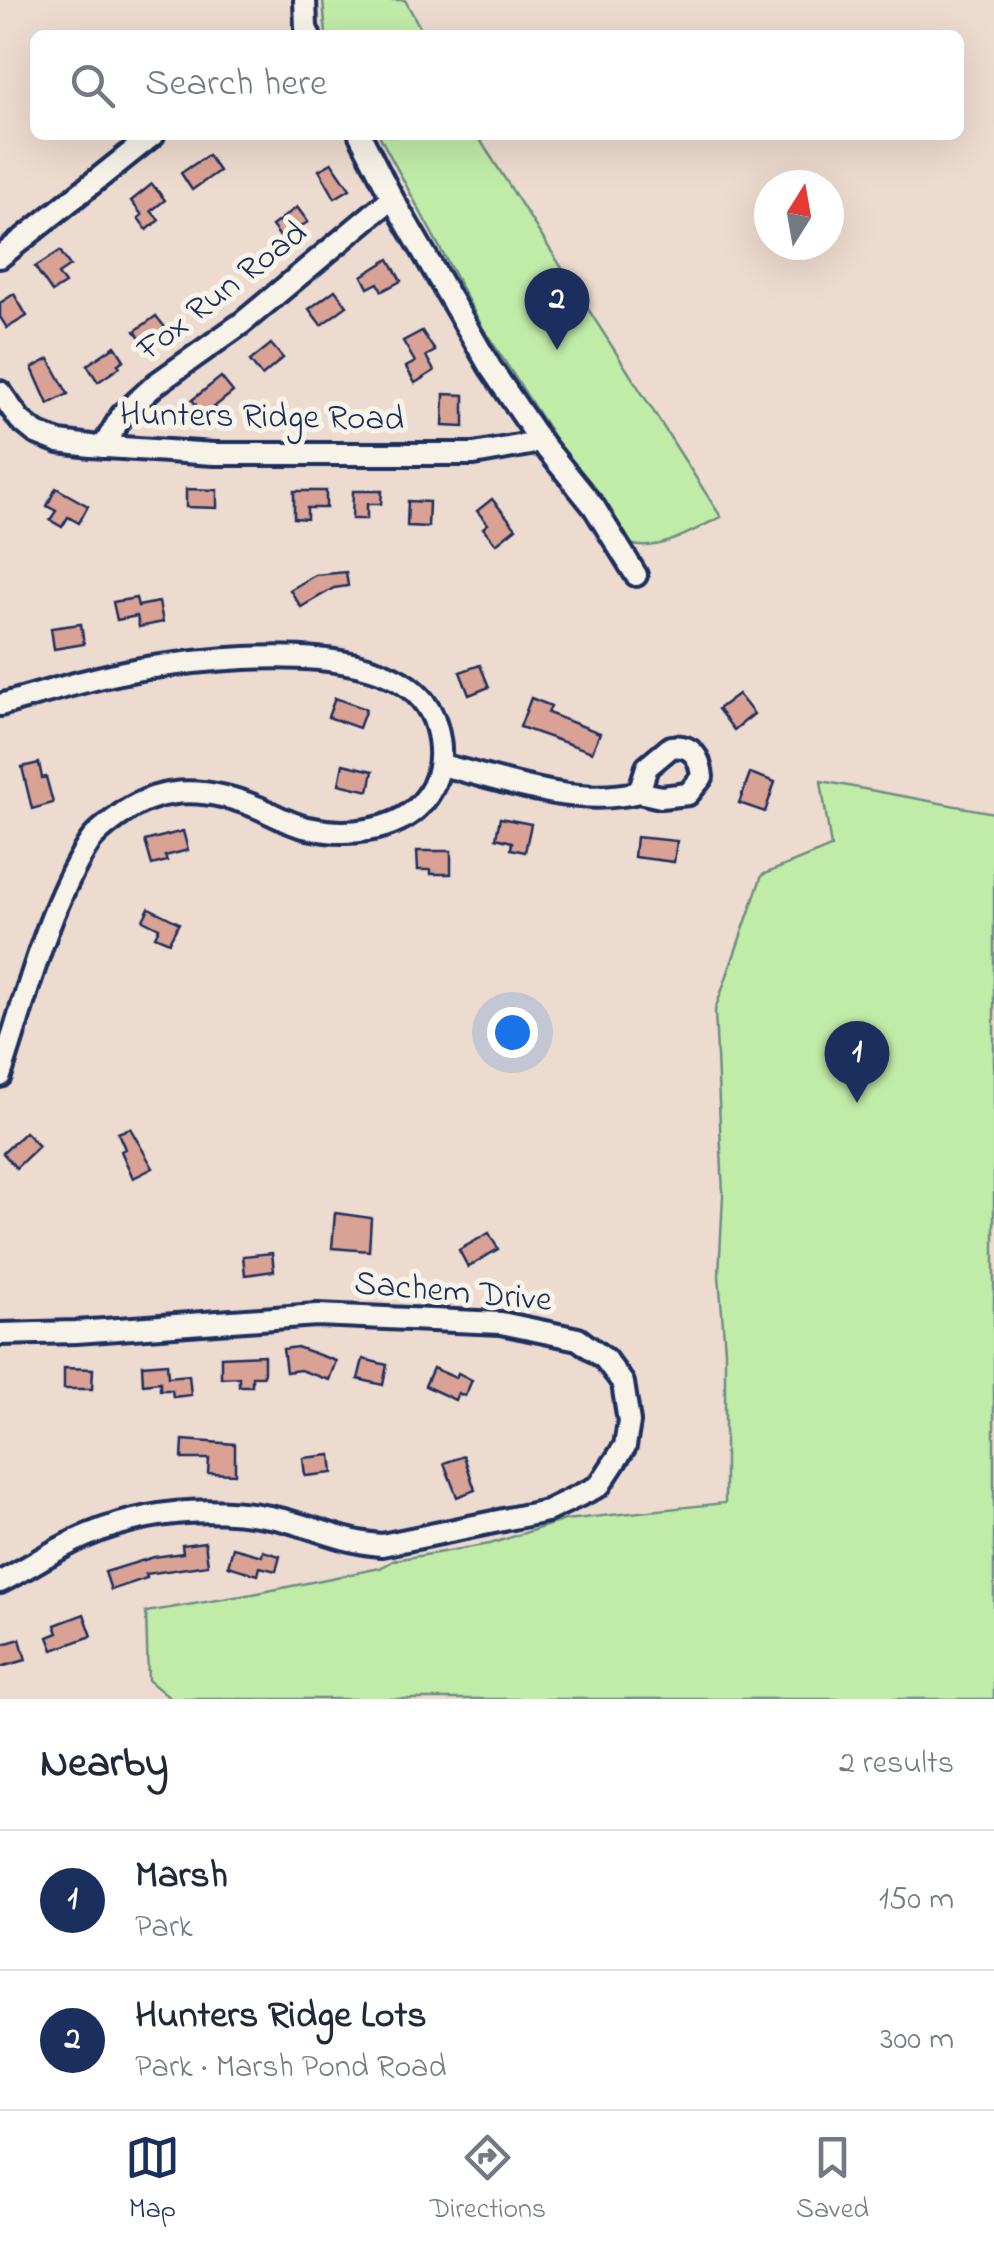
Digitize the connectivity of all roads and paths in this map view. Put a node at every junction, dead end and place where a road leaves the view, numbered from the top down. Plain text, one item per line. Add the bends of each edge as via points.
1 (306, 0) edge
2 (301, 30) edge
3 (146, 140) edge
4 (363, 140) edge
5 (392, 198) junction
6 (0, 257) edge
7 (0, 392) edge
8 (542, 442) junction
9 (104, 447) junction
10 (636, 575) dead end
11 (0, 704) edge
12 (441, 765) junction
13 (638, 792) dead end
14 (0, 1076) edge
15 (0, 1334) edge
16 (0, 1582) edge

1 - 2 street
3 - 6 street
4 - 5 street
5 - 8 street
5 - 9 street, Fox Run Road via 242,323 156,384 122,415
7 - 9 street, Hunters Ridge Road via 36,433
8 - 9 street, Hunters Ridge Road via 474,454
8 - 10 street
11 - 12 street via 166,665 346,662 407,684 433,716
12 - 13 street via 585,797
12 - 14 street via 424,802 370,830 305,828 232,799 188,791 159,794 128,810 91,840 62,893
15 - 16 street, Sachem Drive via 316,1314 526,1327 578,1339 605,1359 624,1383 628,1422 624,1446 599,1486 547,1511 382,1545 274,1518 178,1511 88,1535

